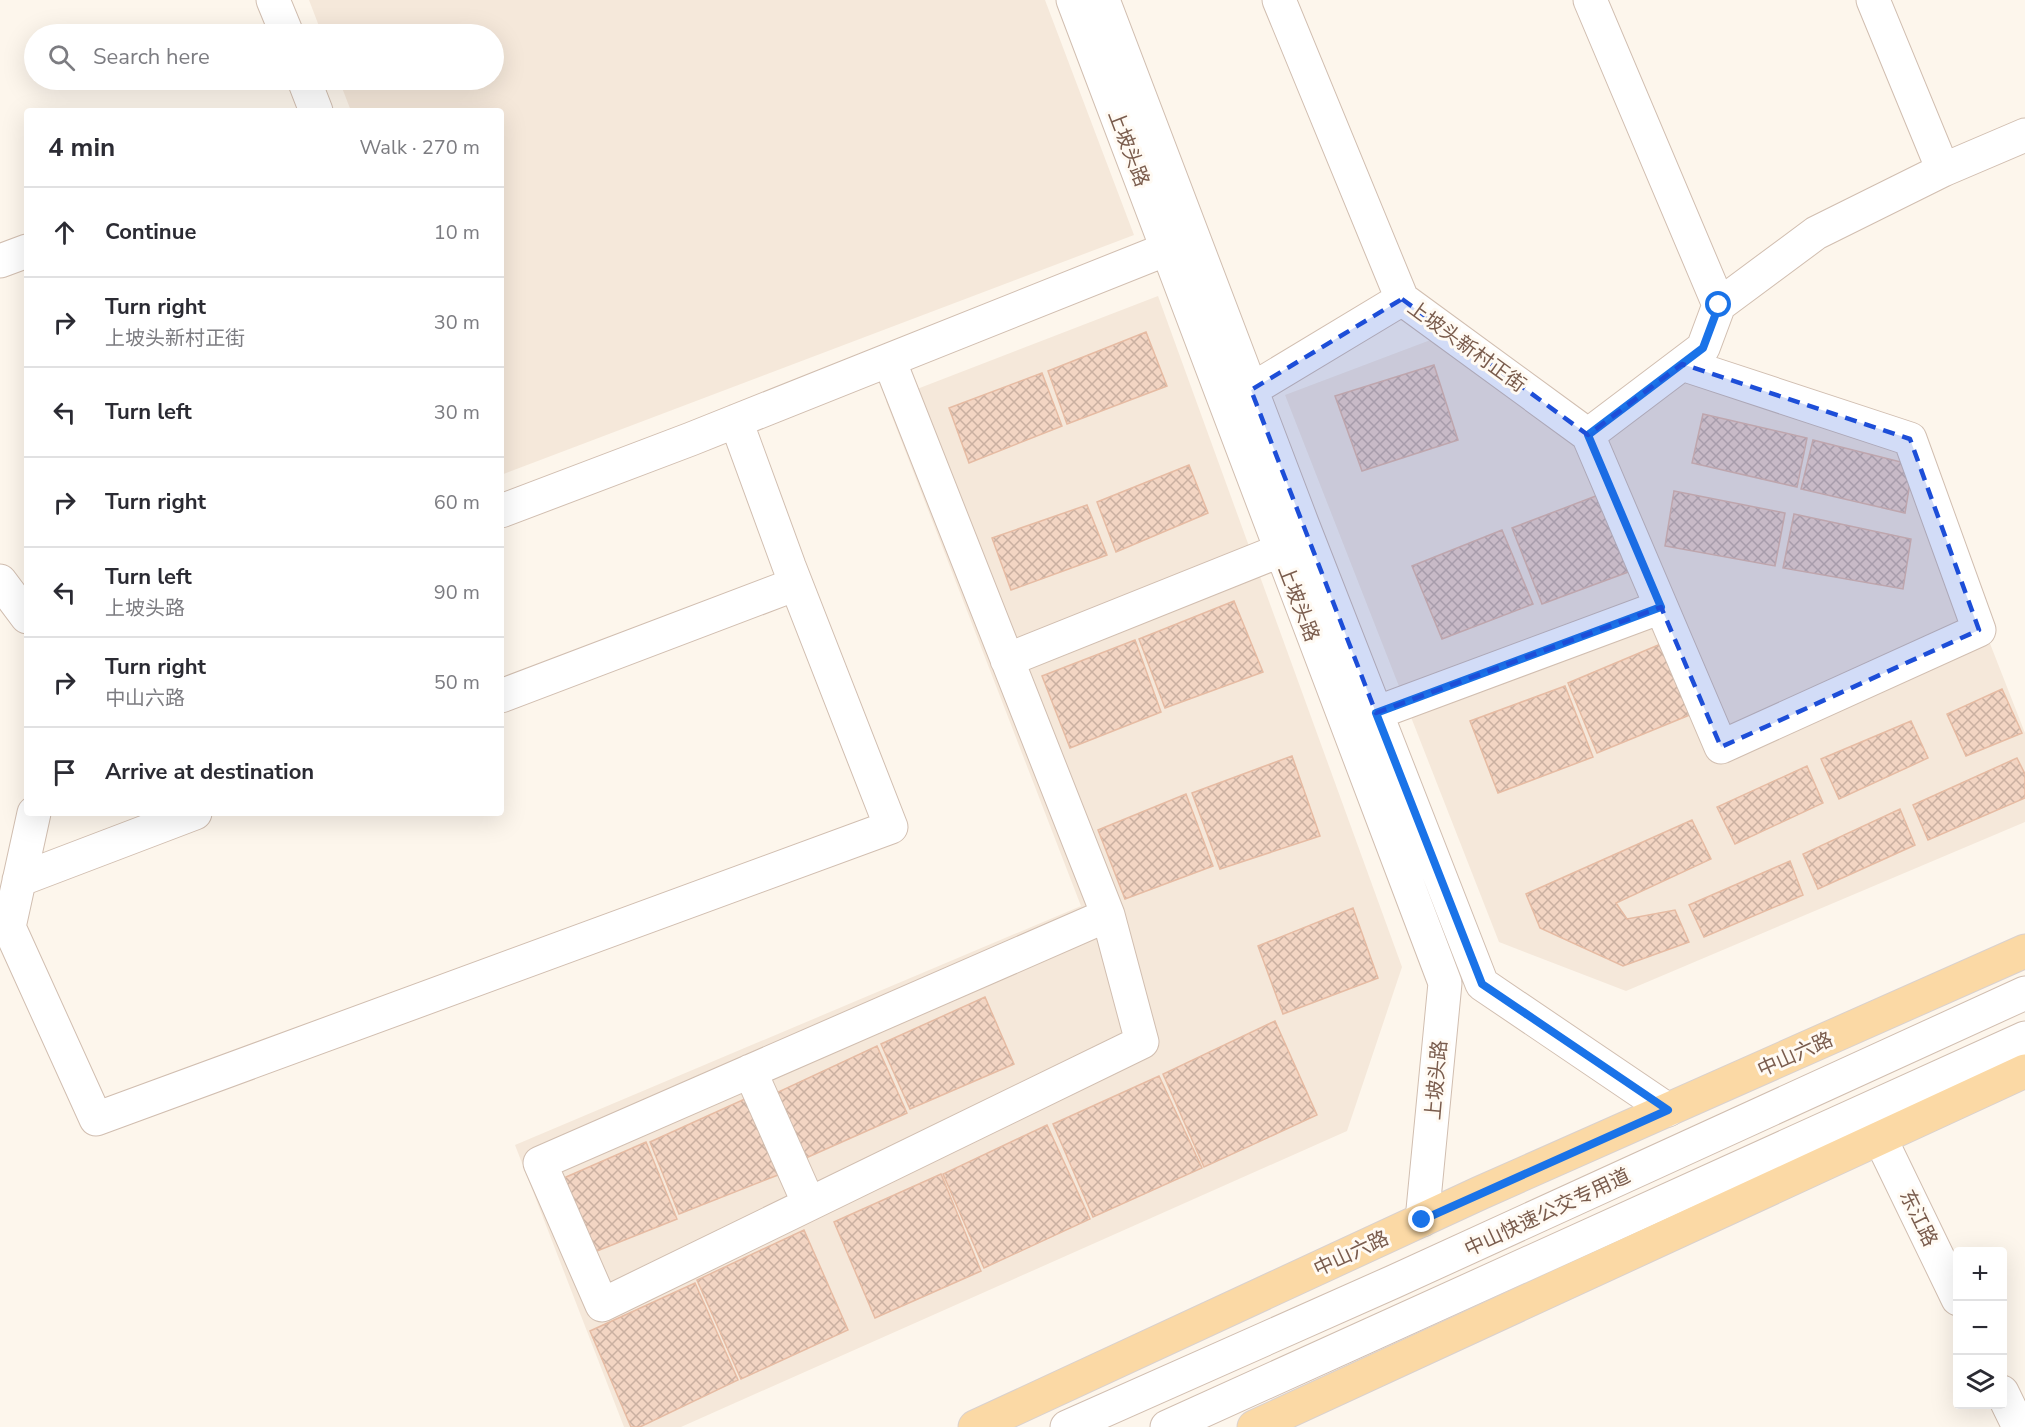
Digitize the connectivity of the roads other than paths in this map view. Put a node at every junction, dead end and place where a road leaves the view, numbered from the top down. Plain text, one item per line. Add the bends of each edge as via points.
1 (273, 0) edge
2 (1073, 0) edge
3 (1104, 0) edge
4 (1279, 0) edge
5 (1590, 0) edge
6 (1873, 0) edge
7 (283, 24) edge
8 (308, 90) edge
9 (315, 108) edge
10 (2025, 135) edge
11 (1943, 170) junction
12 (1167, 249) junction
13 (24, 252) edge
14 (0, 261) edge
15 (1402, 299) junction
16 (1719, 305) junction
17 (1693, 356) junction
18 (889, 360) junction
19 (1251, 390) junction
20 (735, 421) junction
21 (1588, 435) junction
22 (504, 510) edge
23 (1279, 551) junction
24 (0, 581) edge
25 (795, 584) junction
26 (1661, 607) junction
27 (24, 613) edge
28 (1007, 660) junction
29 (504, 695) edge
30 (1376, 713) junction
31 (33, 816) edge
32 (187, 816) edge
33 (19, 880) junction
34 (1108, 915) junction
35 (2025, 951) edge
36 (2025, 993) edge
37 (2025, 1038) edge
38 (750, 1071) junction
39 (2025, 1071) edge
40 (1668, 1110) junction
41 (1880, 1138) junction
42 (809, 1204) junction
43 (1422, 1220) junction
44 (1953, 1289) edge
45 (2007, 1402) edge
46 (975, 1427) edge
47 (1067, 1427) edge
48 (1167, 1427) edge
49 (1254, 1427) edge
50 (2019, 1427) edge

1 - 7 street
2 - 12 street, 上坡头路
3 - 19 street, 上坡头路
4 - 15 street, 上坡头新村正街
5 - 16 street
6 - 11 street
8 - 9 street
10 - 11 street
11 - 16 street via 1816,233
12 - 18 street
12 - 23 street, 上坡头路
13 - 14 street
15 - 19 street
15 - 21 street, 上坡头新村正街
16 - 17 street
17 - 21 street
17 - 26 street via 1910,440 1979,630 1721,747
18 - 20 street
18 - 28 street
19 - 30 street, 上坡头路
20 - 22 street
20 - 25 street
21 - 26 street
23 - 28 street
23 - 43 street, 上坡头路 via 1445,983
24 - 27 street
25 - 29 street
25 - 33 street via 891,827 96,1119 9,927
26 - 30 street
28 - 34 street
30 - 40 street, 上坡头路 via 1482,984
31 - 33 street
32 - 33 street
34 - 38 street
34 - 42 street via 1142,1042
35 - 40 main road, 中山六路
36 - 47 street, 中山快速公交专用道
37 - 48 street, 中山快速公交专用道
38 - 42 street
38 - 42 street via 540,1162 602,1305
39 - 41 main road
40 - 43 main road, 中山六路
41 - 44 street, 东江路
41 - 49 main road
43 - 46 main road, 中山六路
45 - 50 street

